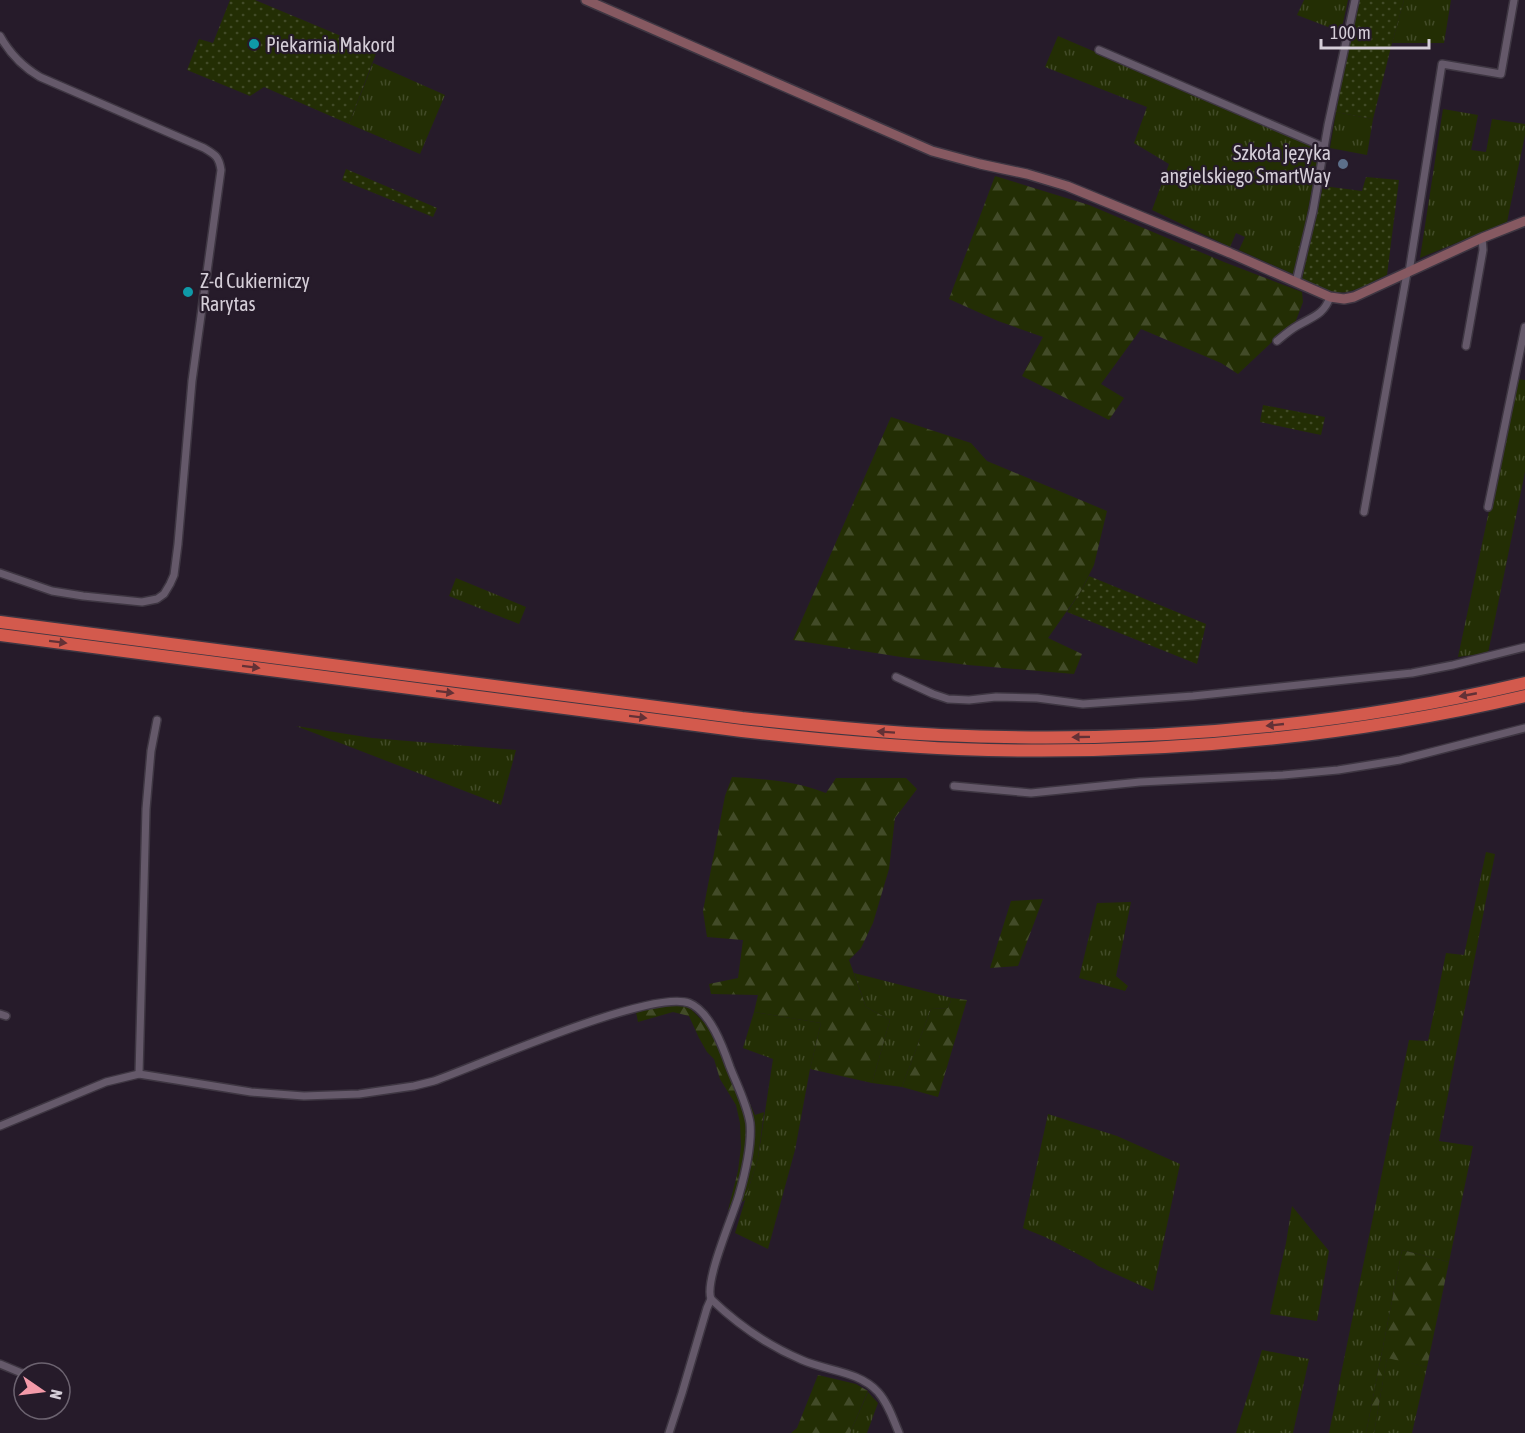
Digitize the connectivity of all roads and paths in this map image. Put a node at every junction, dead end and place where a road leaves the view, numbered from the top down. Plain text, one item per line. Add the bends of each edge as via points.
1 (586, 0) edge
2 (1355, 0) edge
3 (1514, 0) edge
4 (0, 36) edge
5 (1099, 50) dead end
6 (1324, 147) junction
7 (1525, 221) edge
8 (1482, 238) junction
9 (1408, 272) junction
10 (1296, 282) junction
11 (1330, 297) junction
12 (1525, 327) edge
13 (1277, 341) dead end
14 (1466, 346) dead end
15 (1488, 507) dead end
16 (1364, 512) dead end
17 (0, 573) edge
18 (0, 622) edge
19 (0, 635) edge
20 (1525, 647) edge
21 (896, 677) dead end
22 (1525, 683) edge
23 (1525, 696) edge
24 (157, 720) dead end
25 (1525, 728) edge
26 (954, 786) dead end
27 (139, 1074) junction
28 (0, 1126) edge
29 (711, 1299) junction
30 (669, 1433) edge
31 (899, 1433) edge

1 - 10 street via 932,151 1073,188
2 - 6 street
3 - 9 street via 1501,74 1442,64
4 - 17 street via 18,61 40,77 204,148 219,160 221,170 192,381 178,544 170,584 157,599 142,602 52,591
5 - 6 street
6 - 10 street
7 - 8 street
8 - 9 street
8 - 14 street
9 - 11 street via 1354,297
9 - 16 street
10 - 11 street
11 - 13 street via 1319,314
12 - 15 street
22 -> 18 highway via 1385,710 1233,729 1077,737 939,735 742,718
19 -> 23 highway via 742,731 960,749 1114,749 1252,740 1400,721
20 - 21 street via 1412,673 1083,704 1037,698 948,699
24 - 27 street via 146,809
25 - 26 street via 1437,752 1338,770 1031,793
27 - 28 street via 106,1082
27 - 29 street via 251,1092 359,1094 434,1081 639,1007 673,1001 689,1003 718,1036 750,1123 744,1179 711,1278
29 - 30 street
29 - 31 street via 784,1352 868,1384 888,1406

